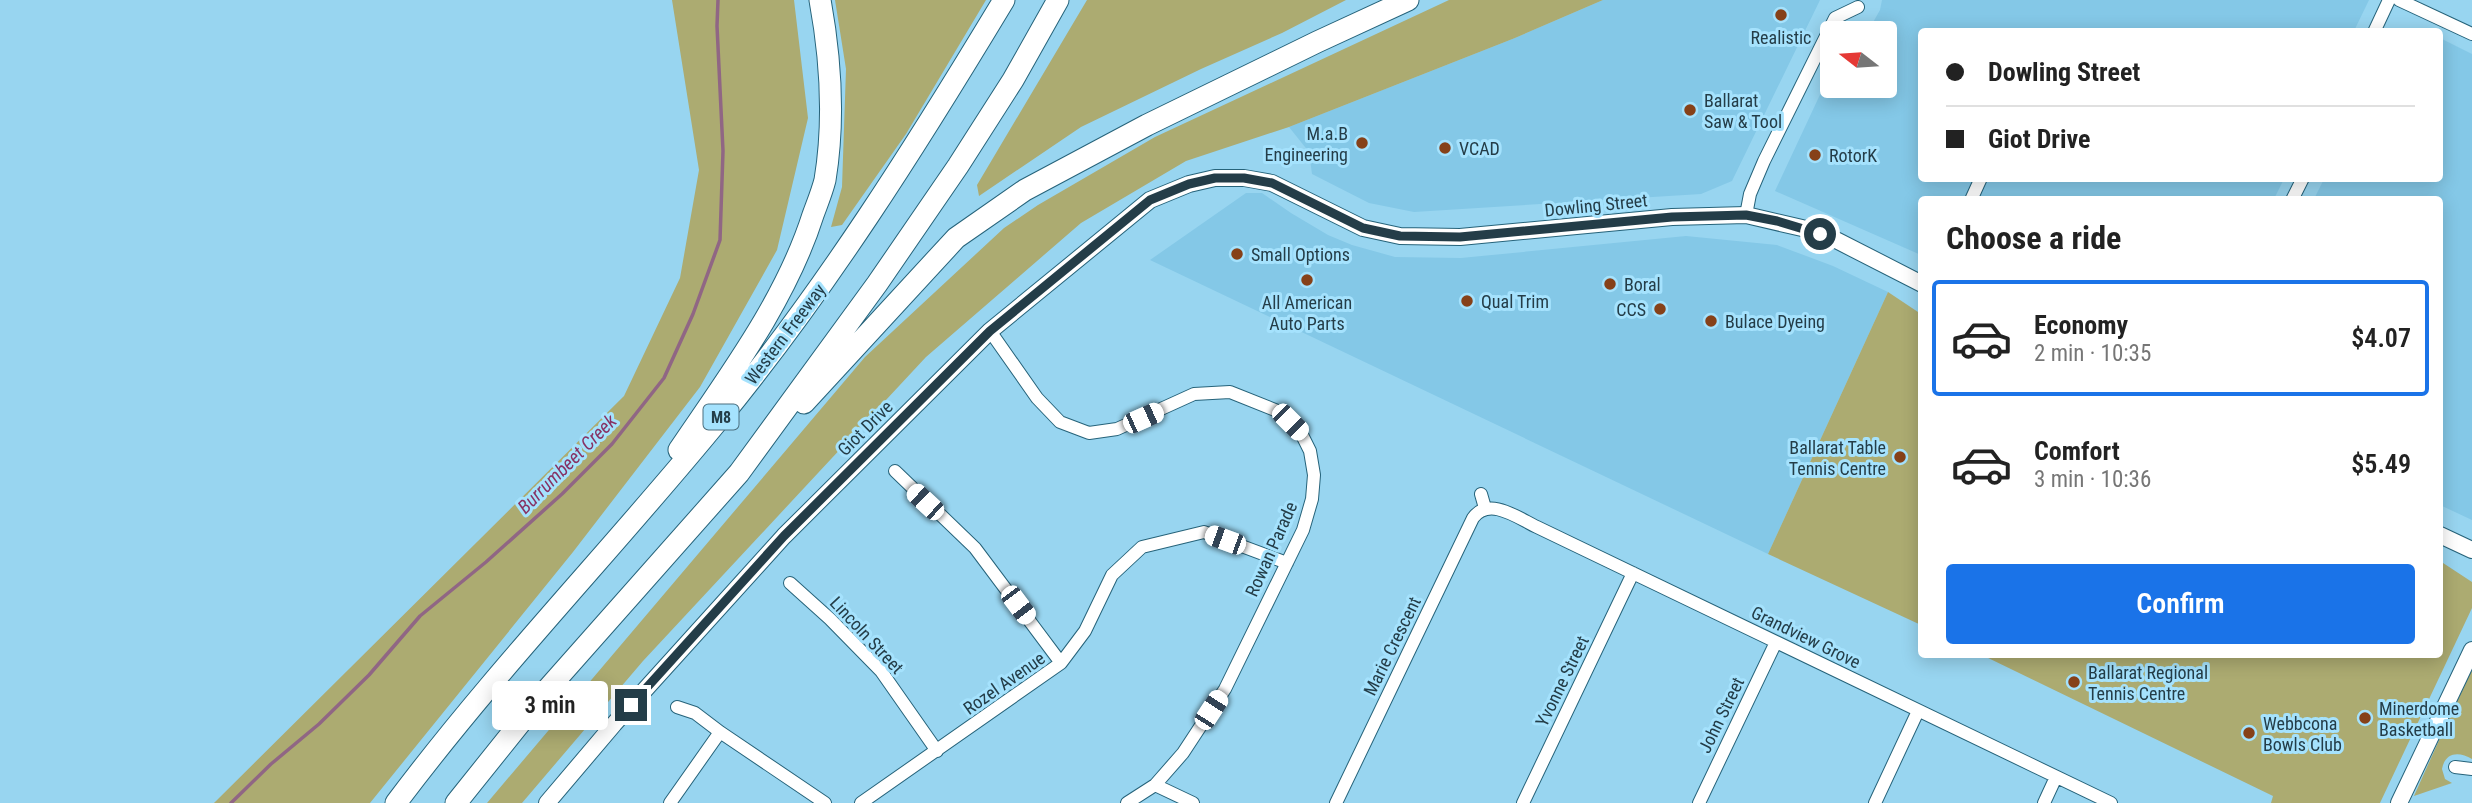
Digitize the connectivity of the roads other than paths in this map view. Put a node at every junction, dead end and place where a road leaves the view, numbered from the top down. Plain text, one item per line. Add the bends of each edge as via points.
1 (820, 0) edge
2 (1004, 0) edge
3 (1058, 0) edge
4 (1408, 0) edge
5 (2389, 0) edge
6 (2399, 0) edge
7 (1858, 7) dead end
8 (2376, 28) edge
9 (2472, 34) edge
10 (1272, 183) joint
11 (1746, 215) junction
12 (1918, 282) edge
13 (990, 331) junction
14 (895, 471) dead end
15 (739, 473) junction
16 (1481, 494) dead end
17 (1485, 508) junction
18 (621, 536) junction
19 (2443, 536) edge
20 (2472, 550) edge
21 (1287, 563) junction
22 (1633, 573) junction
23 (790, 583) dead end
24 (1776, 642) junction
25 (2472, 650) edge
26 (1061, 663) junction
27 (677, 707) dead end
28 (1918, 711) junction
29 (720, 732) junction
30 (937, 751) junction
31 (2455, 767) dead end
32 (2472, 769) edge
33 (2056, 777) junction
34 (1155, 785) junction
35 (396, 803) edge
36 (456, 803) edge
37 (547, 803) edge
38 (670, 803) edge
39 (825, 803) edge
40 (862, 803) edge
41 (1127, 803) edge
42 (1193, 803) edge
43 (1336, 803) edge
44 (1523, 803) edge
45 (1699, 803) edge
46 (1875, 803) edge
47 (2044, 803) edge
48 (2111, 803) edge
49 (2399, 803) edge

1 - 18 highway via 829,48 832,113 824,181 804,245 773,305
2 - 18 highway, Western Freeway / M8 via 918,143 809,303 718,422
3 - 15 highway, M8 via 958,166
4 - 15 highway via 1147,125 1025,190 956,239
5 - 8 street
6 - 9 street
7 - 11 street via 1835,18 1764,161
10 - 11 street, Dowling Street via 1363,228 1400,236 1460,237 1672,217
10 - 13 street, Giot Drive via 1215,178 1150,200
11 - 12 street, Dowling Street via 1838,241
13 - 21 street, Rowan Parade via 1037,398 1060,422 1089,433 1117,429 1194,394 1230,392 1280,412 1301,433 1314,475 1303,530
13 - 37 street, Giot Drive via 784,536
14 - 26 street via 975,548
15 - 36 highway, M8 via 545,692
16 - 17 street
17 - 22 street, Grandview Grove via 1499,509
17 - 43 street, Marie Crescent via 1470,523
18 - 35 highway, Western Freeway / M8
19 - 20 street
21 - 26 street, Rozel Avenue via 1204,532 1142,547 1112,575 1085,631
21 - 34 street, Rowan Parade via 1225,689 1184,753
22 - 24 street, Grandview Grove
22 - 44 street, Yvonne Street
23 - 30 street, Lincoln Street via 881,671
24 - 28 street, Grandview Grove
24 - 45 street, John Street
25 - 49 street
26 - 30 street, Rozel Avenue
27 - 29 street via 695,713
28 - 33 street, Grandview Grove
28 - 46 street
29 - 38 street
29 - 39 street
30 - 40 street, Rozel Avenue
31 - 32 street
33 - 47 street
33 - 48 street, Grandview Grove
34 - 41 street, Rowan Parade
34 - 42 street

